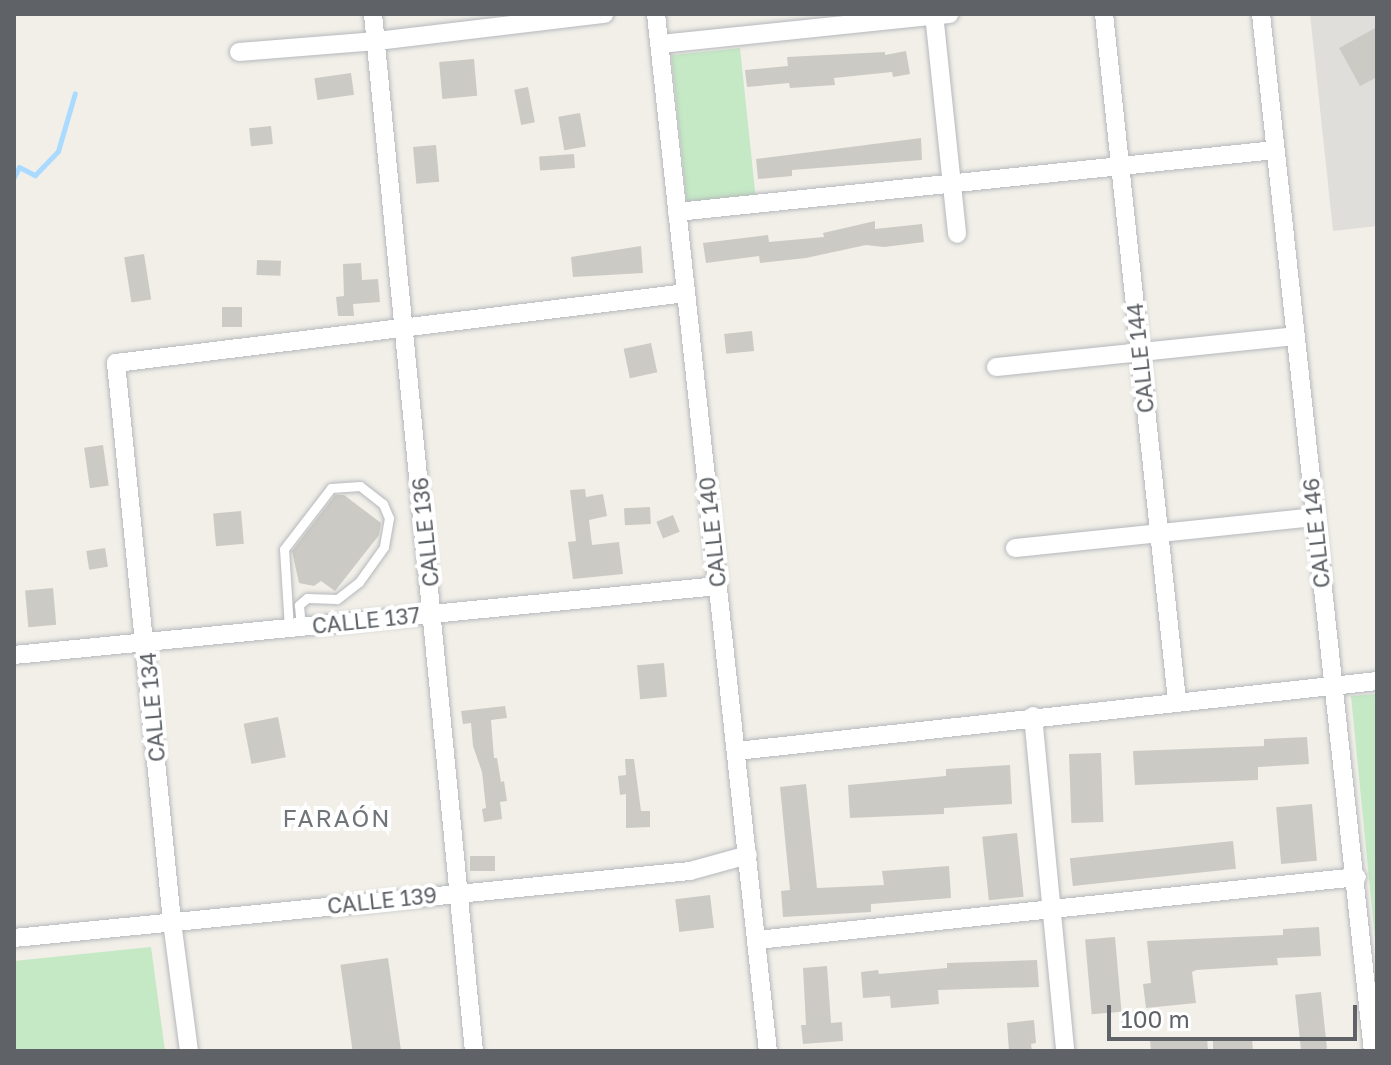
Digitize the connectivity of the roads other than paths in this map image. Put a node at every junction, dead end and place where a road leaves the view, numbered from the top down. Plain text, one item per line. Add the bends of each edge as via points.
1 (373, 14) edge
2 (604, 14) edge
3 (656, 14) edge
4 (1104, 14) edge
5 (1261, 14) edge
6 (939, 15) edge
7 (377, 41) junction
8 (660, 44) junction
9 (239, 52) dead end
10 (1275, 150) junction
11 (1120, 165) junction
12 (952, 184) junction
13 (677, 212) junction
14 (957, 234) dead end
15 (686, 293) junction
16 (405, 327) junction
17 (1295, 336) junction
18 (1140, 352) junction
19 (996, 367) dead end
20 (1314, 517) junction
21 (1159, 533) junction
22 (1015, 548) dead end
23 (718, 586) junction
24 (433, 614) junction
25 (295, 627) junction
26 (146, 642) junction
27 (14, 655) edge
28 (1377, 681) edge
29 (1332, 685) junction
30 (1177, 701) junction
31 (1033, 716) junction
32 (737, 751) junction
33 (748, 855) junction
34 (1357, 877) junction
35 (459, 892) junction
36 (1053, 909) junction
37 (172, 921) junction
38 (14, 938) edge
39 (757, 940) junction
40 (189, 1051) edge
41 (474, 1051) edge
42 (768, 1051) edge
43 (1065, 1051) edge
44 (1373, 1051) edge

1 - 7 street, CALLE 136
2 - 7 street
3 - 8 street, CALLE 140
4 - 11 street, CALLE 144
5 - 10 street, CALLE 146
6 - 8 street
6 - 12 street
7 - 9 street
7 - 16 street, CALLE 136
8 - 13 street, CALLE 140
10 - 11 street
10 - 17 street, CALLE 146
11 - 12 street
11 - 18 street, CALLE 144
12 - 13 street
12 - 14 street
13 - 15 street, CALLE 140
15 - 16 street
15 - 23 street, CALLE 140
16 - 24 street, CALLE 136
16 - 26 street, CALLE 134 via 116,363
17 - 18 street
17 - 20 street, CALLE 146
18 - 19 street
18 - 21 street, CALLE 144
20 - 21 street
20 - 29 street, CALLE 146
21 - 22 street
21 - 30 street, CALLE 144
23 - 24 street, CALLE 137
23 - 32 street, CALLE 140
24 - 25 street, CALLE 137
24 - 35 street, CALLE 136
25 - 25 lane via 299,605 307,598 337,599 359,582 384,547 389,532 383,504 360,486 331,488 284,549
25 - 26 street, CALLE 137
26 - 27 street, CALLE 137
26 - 37 street, CALLE 134
28 - 29 street
29 - 30 street
29 - 34 street, CALLE 146
30 - 31 street
31 - 32 street
31 - 36 street
32 - 33 street, CALLE 140
33 - 35 street, CALLE 139 via 690,871
33 - 39 street, CALLE 140
34 - 36 street
34 - 44 street, CALLE 146
35 - 37 street, CALLE 139
35 - 41 street, CALLE 136
36 - 39 street
36 - 43 street
37 - 38 street, CALLE 139
37 - 40 street, CALLE 134
39 - 42 street, CALLE 140

